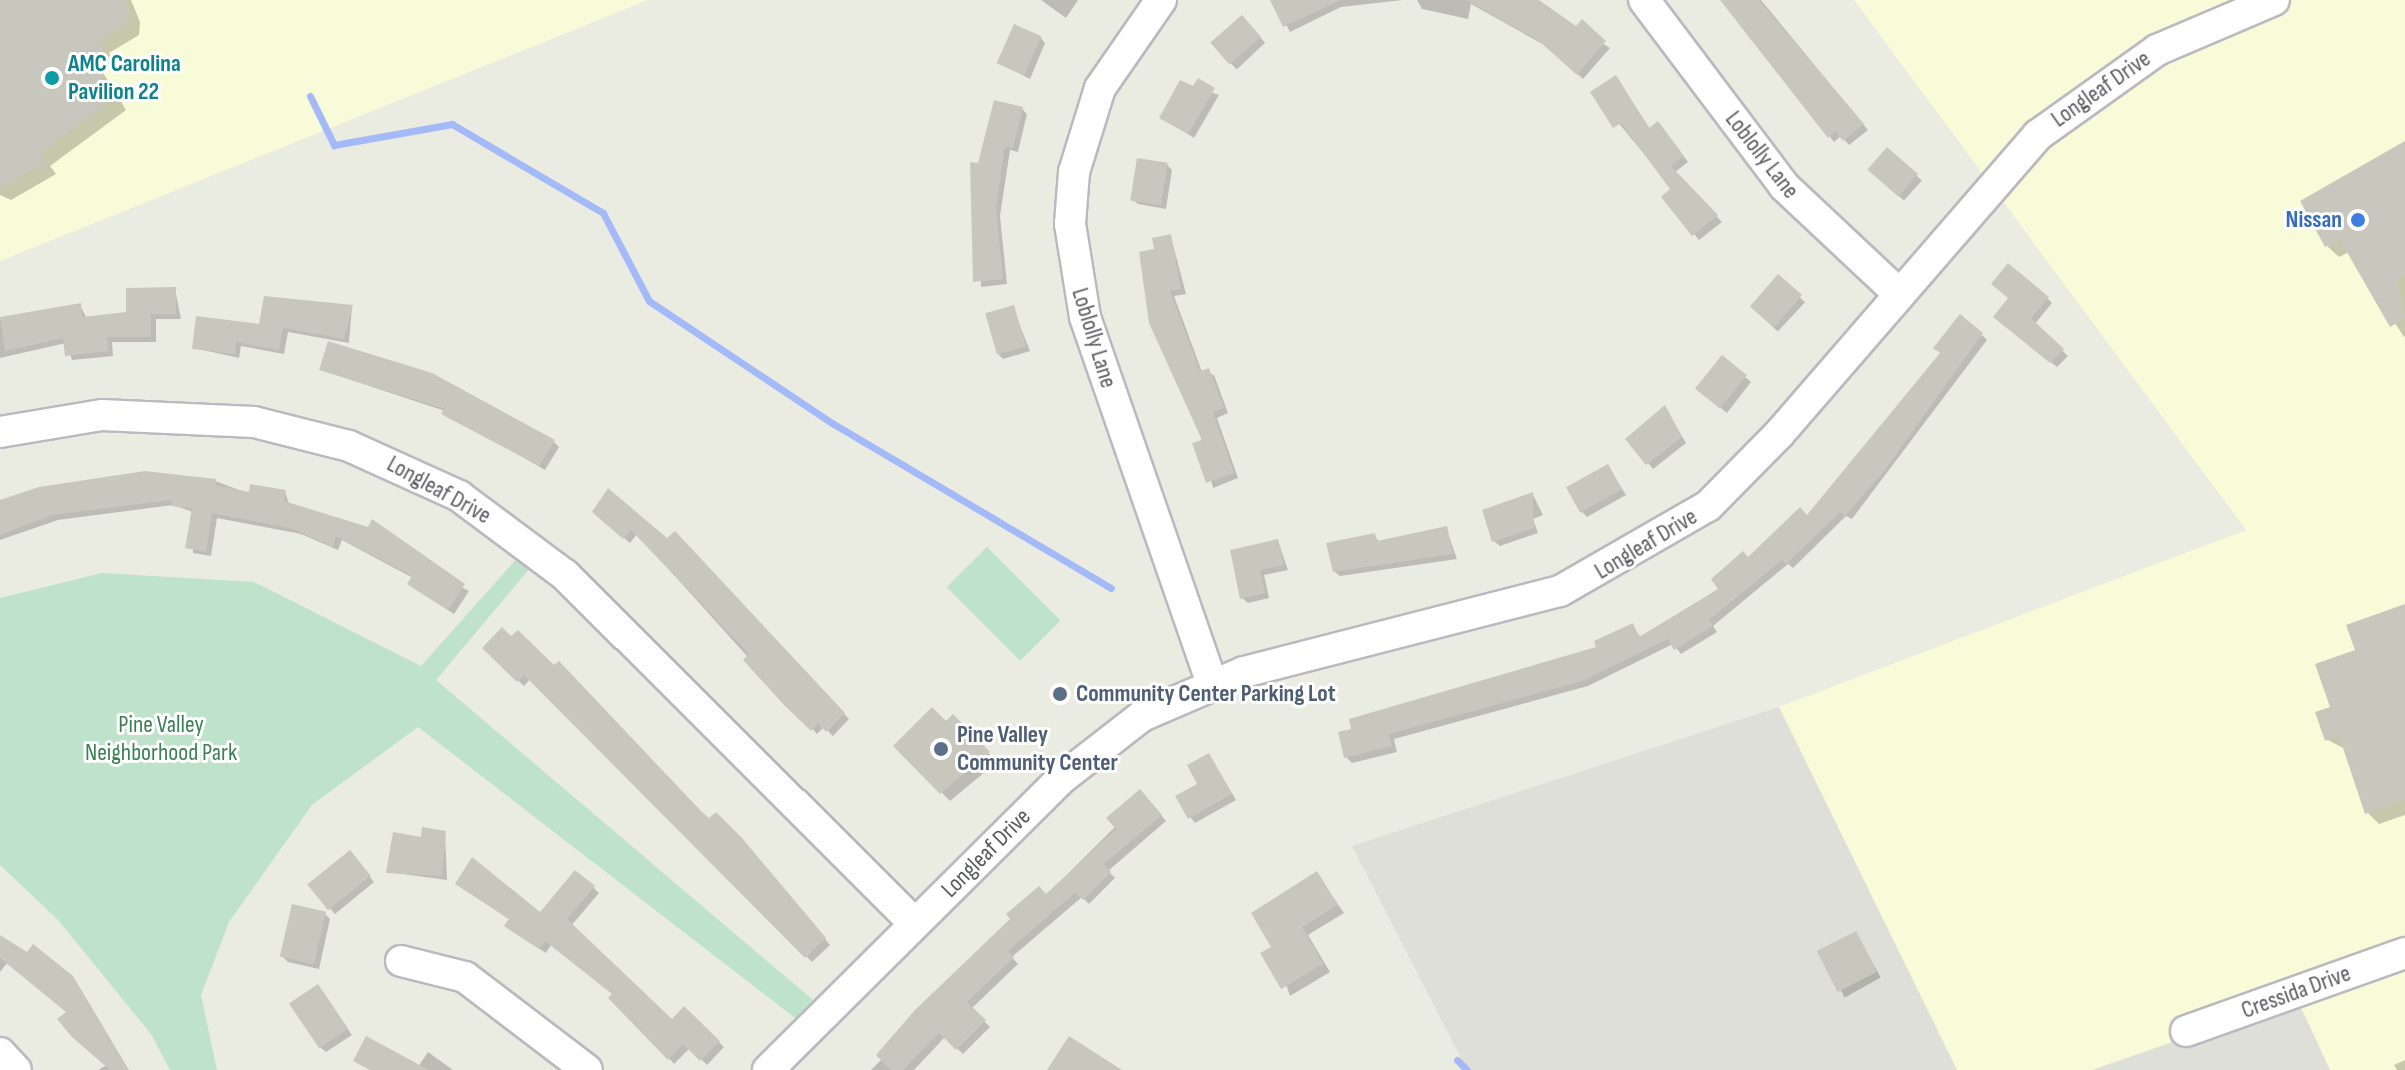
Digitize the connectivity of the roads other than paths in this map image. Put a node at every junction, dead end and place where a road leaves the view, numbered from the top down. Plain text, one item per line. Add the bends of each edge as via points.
1 (1161, 0) edge
2 (1644, 0) edge
3 (2274, 0) edge
4 (1898, 293) junction
5 (0, 432) edge
6 (1212, 683) junction
7 (915, 924) junction
8 (2405, 953) edge
9 (401, 961) dead end
10 (2186, 1031) dead end
11 (0, 1053) edge
12 (16, 1070) edge
13 (587, 1070) edge
14 (768, 1070) edge

1 - 6 street, Loblolly Lane via 1100,88 1074,172 1070,224 1085,317
2 - 4 street, Loblolly Lane via 1784,186
3 - 4 street, Longleaf Drive via 2157,50 2071,106
4 - 6 street, Longleaf Drive via 1755,462 1708,506 1616,565 1496,612
5 - 7 street, Longleaf Drive via 102,415 254,422 349,446 459,496 573,583
6 - 7 street, Longleaf Drive via 1107,741
7 - 14 street, Longleaf Drive
8 - 10 street, Cressida Drive
9 - 13 street via 465,977
11 - 12 street

